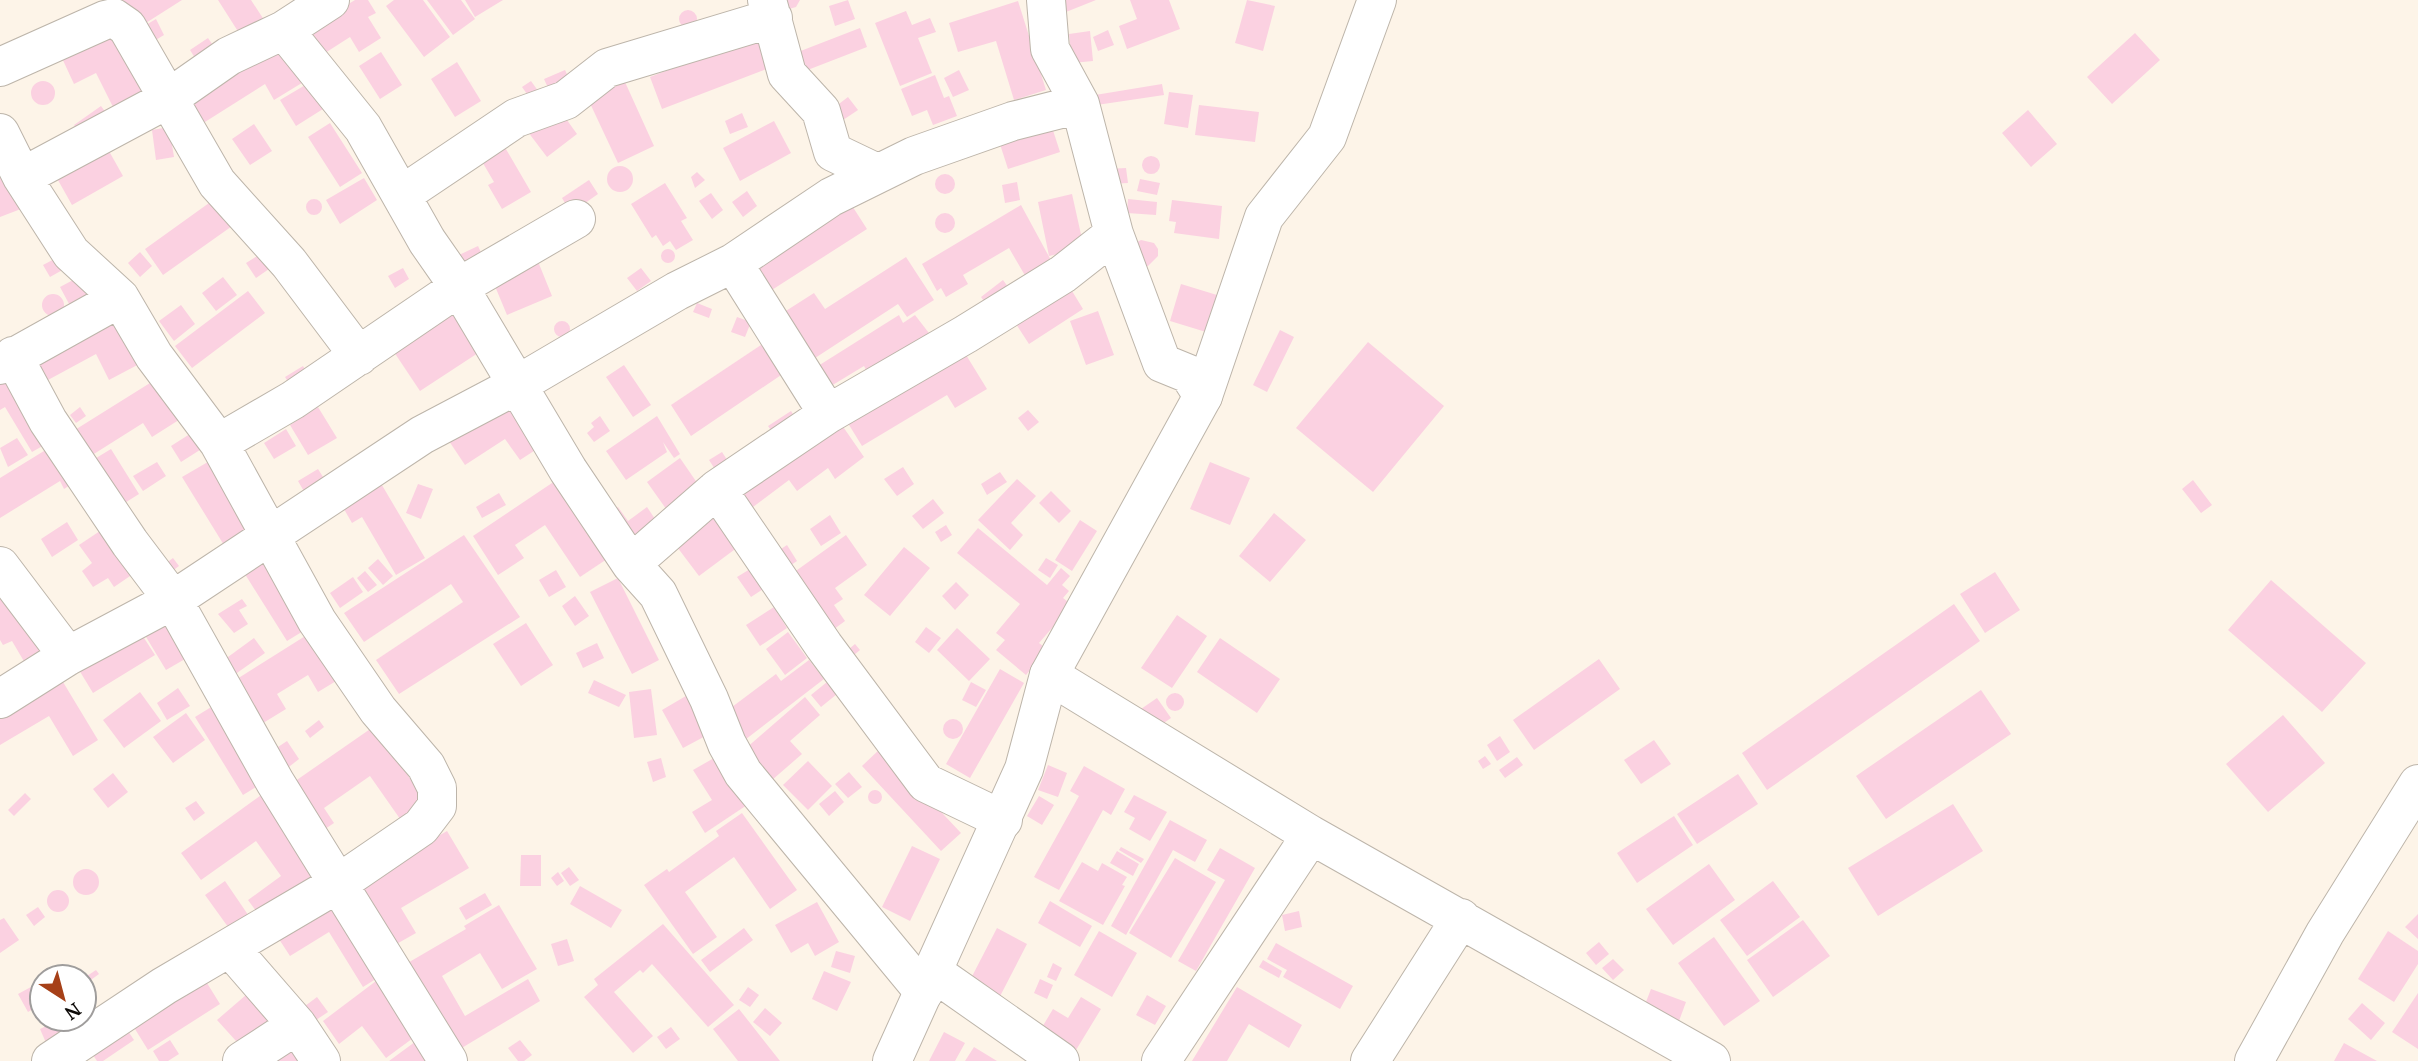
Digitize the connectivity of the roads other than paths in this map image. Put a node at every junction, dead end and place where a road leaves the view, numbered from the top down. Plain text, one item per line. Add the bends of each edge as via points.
1 (330, 0) edge
2 (1046, 0) edge
3 (1377, 0) edge
4 (770, 9) edge
5 (284, 30) junction
6 (0, 67) edge
7 (166, 100) junction
8 (1080, 104) junction
9 (0, 133) edge
10 (877, 173) junction
11 (22, 177) junction
12 (403, 194) junction
13 (576, 219) dead end
14 (1114, 234) junction
15 (733, 263) junction
16 (459, 287) junction
17 (120, 298) junction
18 (359, 356) junction
19 (6, 360) edge
20 (515, 386) junction
21 (1203, 396) junction
22 (828, 414) junction
23 (219, 443) junction
24 (717, 489) junction
25 (268, 534) junction
26 (631, 564) junction
27 (0, 566) edge
28 (173, 600) junction
29 (68, 656) junction
30 (1049, 675) junction
31 (0, 699) edge
32 (2418, 785) edge
33 (1003, 820) junction
34 (1311, 835) junction
35 (339, 883) junction
36 (1461, 918) junction
37 (231, 949) junction
38 (929, 982) junction
39 (297, 1025) junction
40 (51, 1061) edge
41 (242, 1061) edge
42 (321, 1061) edge
43 (448, 1061) edge
44 (892, 1061) edge
45 (1060, 1061) edge
46 (1161, 1061) edge
47 (1370, 1061) edge
48 (1711, 1061) edge
49 (2254, 1061) edge

1 - 5 main road
2 - 8 main road via 1050,49
3 - 21 main road via 1327,137 1264,217
4 - 10 main road via 787,74 821,111 833,152
4 - 12 main road via 607,68 566,100 516,118
5 - 7 main road via 229,56
5 - 12 main road via 363,128
6 - 7 main road via 114,18 127,27
7 - 11 main road
7 - 18 main road via 217,183 289,263
8 - 10 main road via 1013,121
8 - 14 main road
9 - 11 main road
10 - 15 main road via 831,197
11 - 17 main road via 71,253
12 - 16 main road via 427,241
13 - 16 main road
14 - 21 main road via 1162,363 1189,374
14 - 22 main road via 1063,274
15 - 20 main road
15 - 22 main road
16 - 18 main road
16 - 20 main road
17 - 19 main road
17 - 23 main road via 154,356
18 - 23 main road
19 - 28 main road
20 - 25 main road via 422,435
20 - 26 main road
21 - 30 main road
22 - 24 main road
23 - 25 main road
24 - 26 main road
24 - 33 main road via 824,646 926,783
25 - 28 main road
25 - 35 main road via 317,621 438,788 437,806 421,827
26 - 38 main road via 658,594 743,773
27 - 29 main road
28 - 29 main road
28 - 35 main road via 275,782
29 - 31 main road
30 - 33 main road via 1024,769
30 - 34 main road
32 - 49 main road via 2325,933
33 - 38 main road
34 - 36 main road
34 - 46 main road
35 - 37 main road
35 - 43 main road
36 - 47 main road
36 - 48 main road
37 - 39 main road
37 - 40 main road via 163,986
38 - 44 main road
38 - 45 main road
39 - 41 main road
39 - 42 main road

